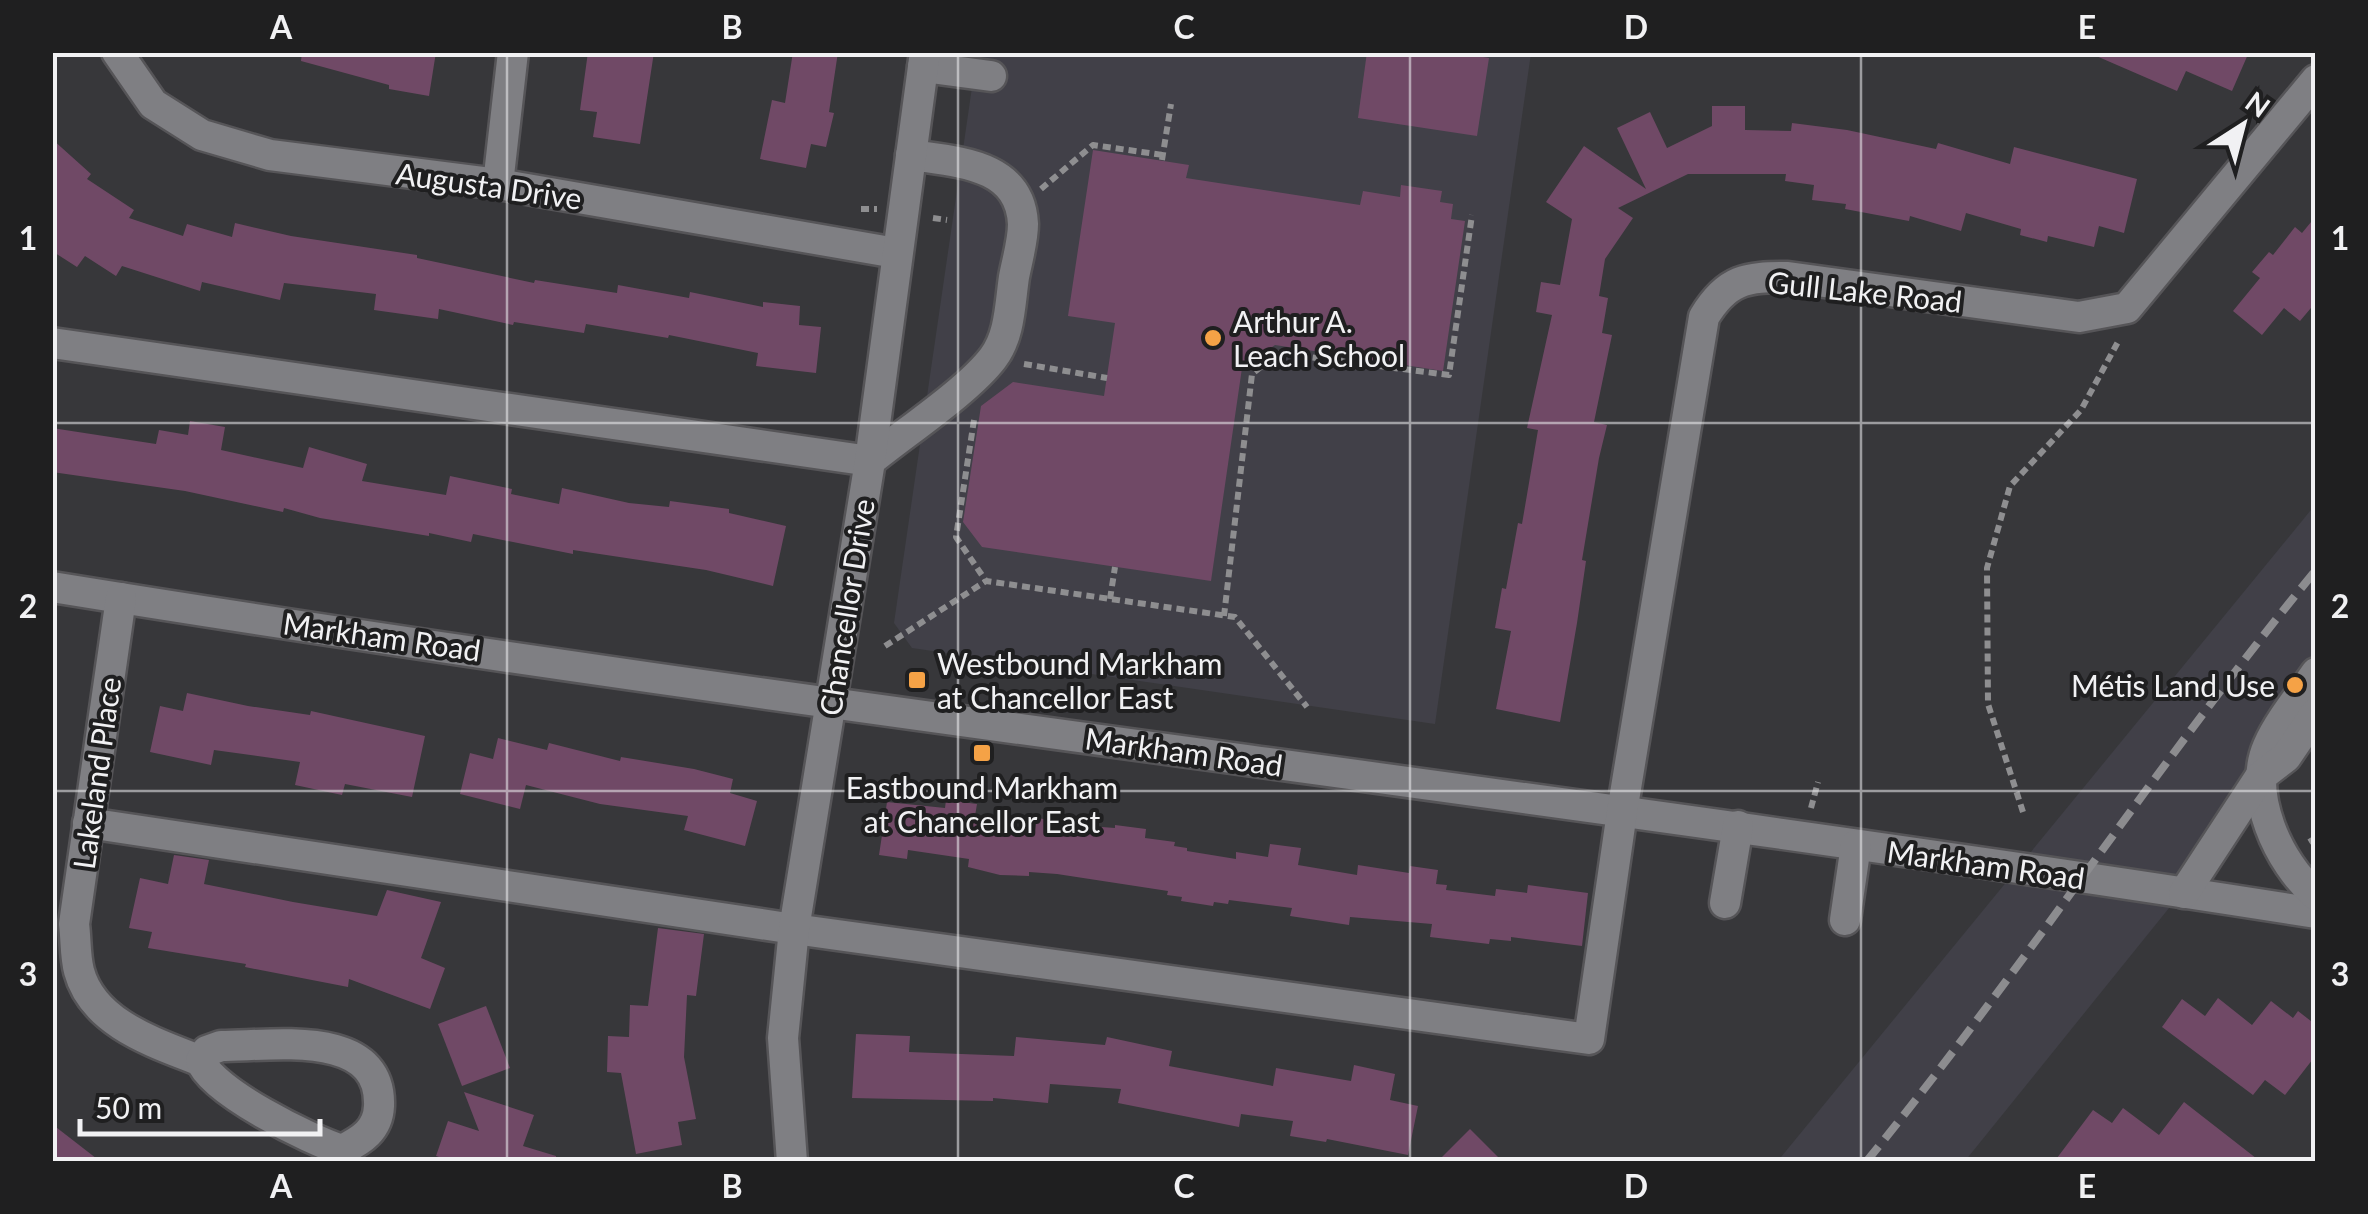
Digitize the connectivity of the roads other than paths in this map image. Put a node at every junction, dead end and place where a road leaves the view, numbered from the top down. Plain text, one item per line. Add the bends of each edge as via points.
1 (117, 52) edge
2 (513, 52) edge
3 (924, 60) edge
4 (991, 76) dead end
5 (2316, 80) edge
6 (911, 155) junction
7 (498, 184) junction
8 (896, 253) junction
9 (52, 342) edge
10 (870, 461) junction
11 (52, 586) edge
12 (121, 598) junction
13 (2316, 673) edge
14 (830, 703) junction
15 (2316, 714) edge
16 (2260, 777) junction
17 (1622, 812) junction
18 (88, 823) junction
19 (1738, 826) junction
20 (1856, 846) junction
21 (2184, 893) junction
22 (2316, 894) edge
23 (1725, 903) dead end
24 (2316, 913) edge
25 (1845, 920) dead end
26 (794, 929) junction
27 (201, 1061) junction
28 (792, 1162) edge

1 - 7 street, Augusta Drive via 152,104 202,135 270,155
2 - 7 street
3 - 4 street
3 - 6 street, Chancellor Drive
5 - 17 street, Gull Lake Road via 2127,308 2079,318 1788,277 1736,282 1716,296 1704,317
6 - 8 street, Chancellor Drive
6 - 10 street via 979,166 997,176 1015,197 1023,224 1005,334 995,356
7 - 8 street, Augusta Drive
8 - 10 street, Chancellor Drive
9 - 10 street
10 - 14 street, Chancellor Drive
11 - 12 street, Markham Road
12 - 14 street, Markham Road
12 - 18 street, Lakeland Place
13 - 16 street via 2268,746
14 - 17 street, Markham Road
14 - 26 street, Chancellor Drive
15 - 16 street via 2286,757
16 - 21 street
16 - 22 street via 2290,869
17 - 19 street, Markham Road
17 - 26 street, Gull Lake Road via 1589,1039
18 - 26 street
18 - 27 street, Lakeland Place via 74,924 79,972 100,1010 147,1040
19 - 20 street, Markham Road
19 - 23 street
20 - 21 street, Markham Road
20 - 25 street
21 - 24 street, Markham Road
26 - 28 street, Chancellor Drive via 783,1038
27 - 27 street, Lakeland Place via 234,1094 328,1146 342,1150 365,1139 379,1117 380,1091 368,1066 334,1047 221,1046

